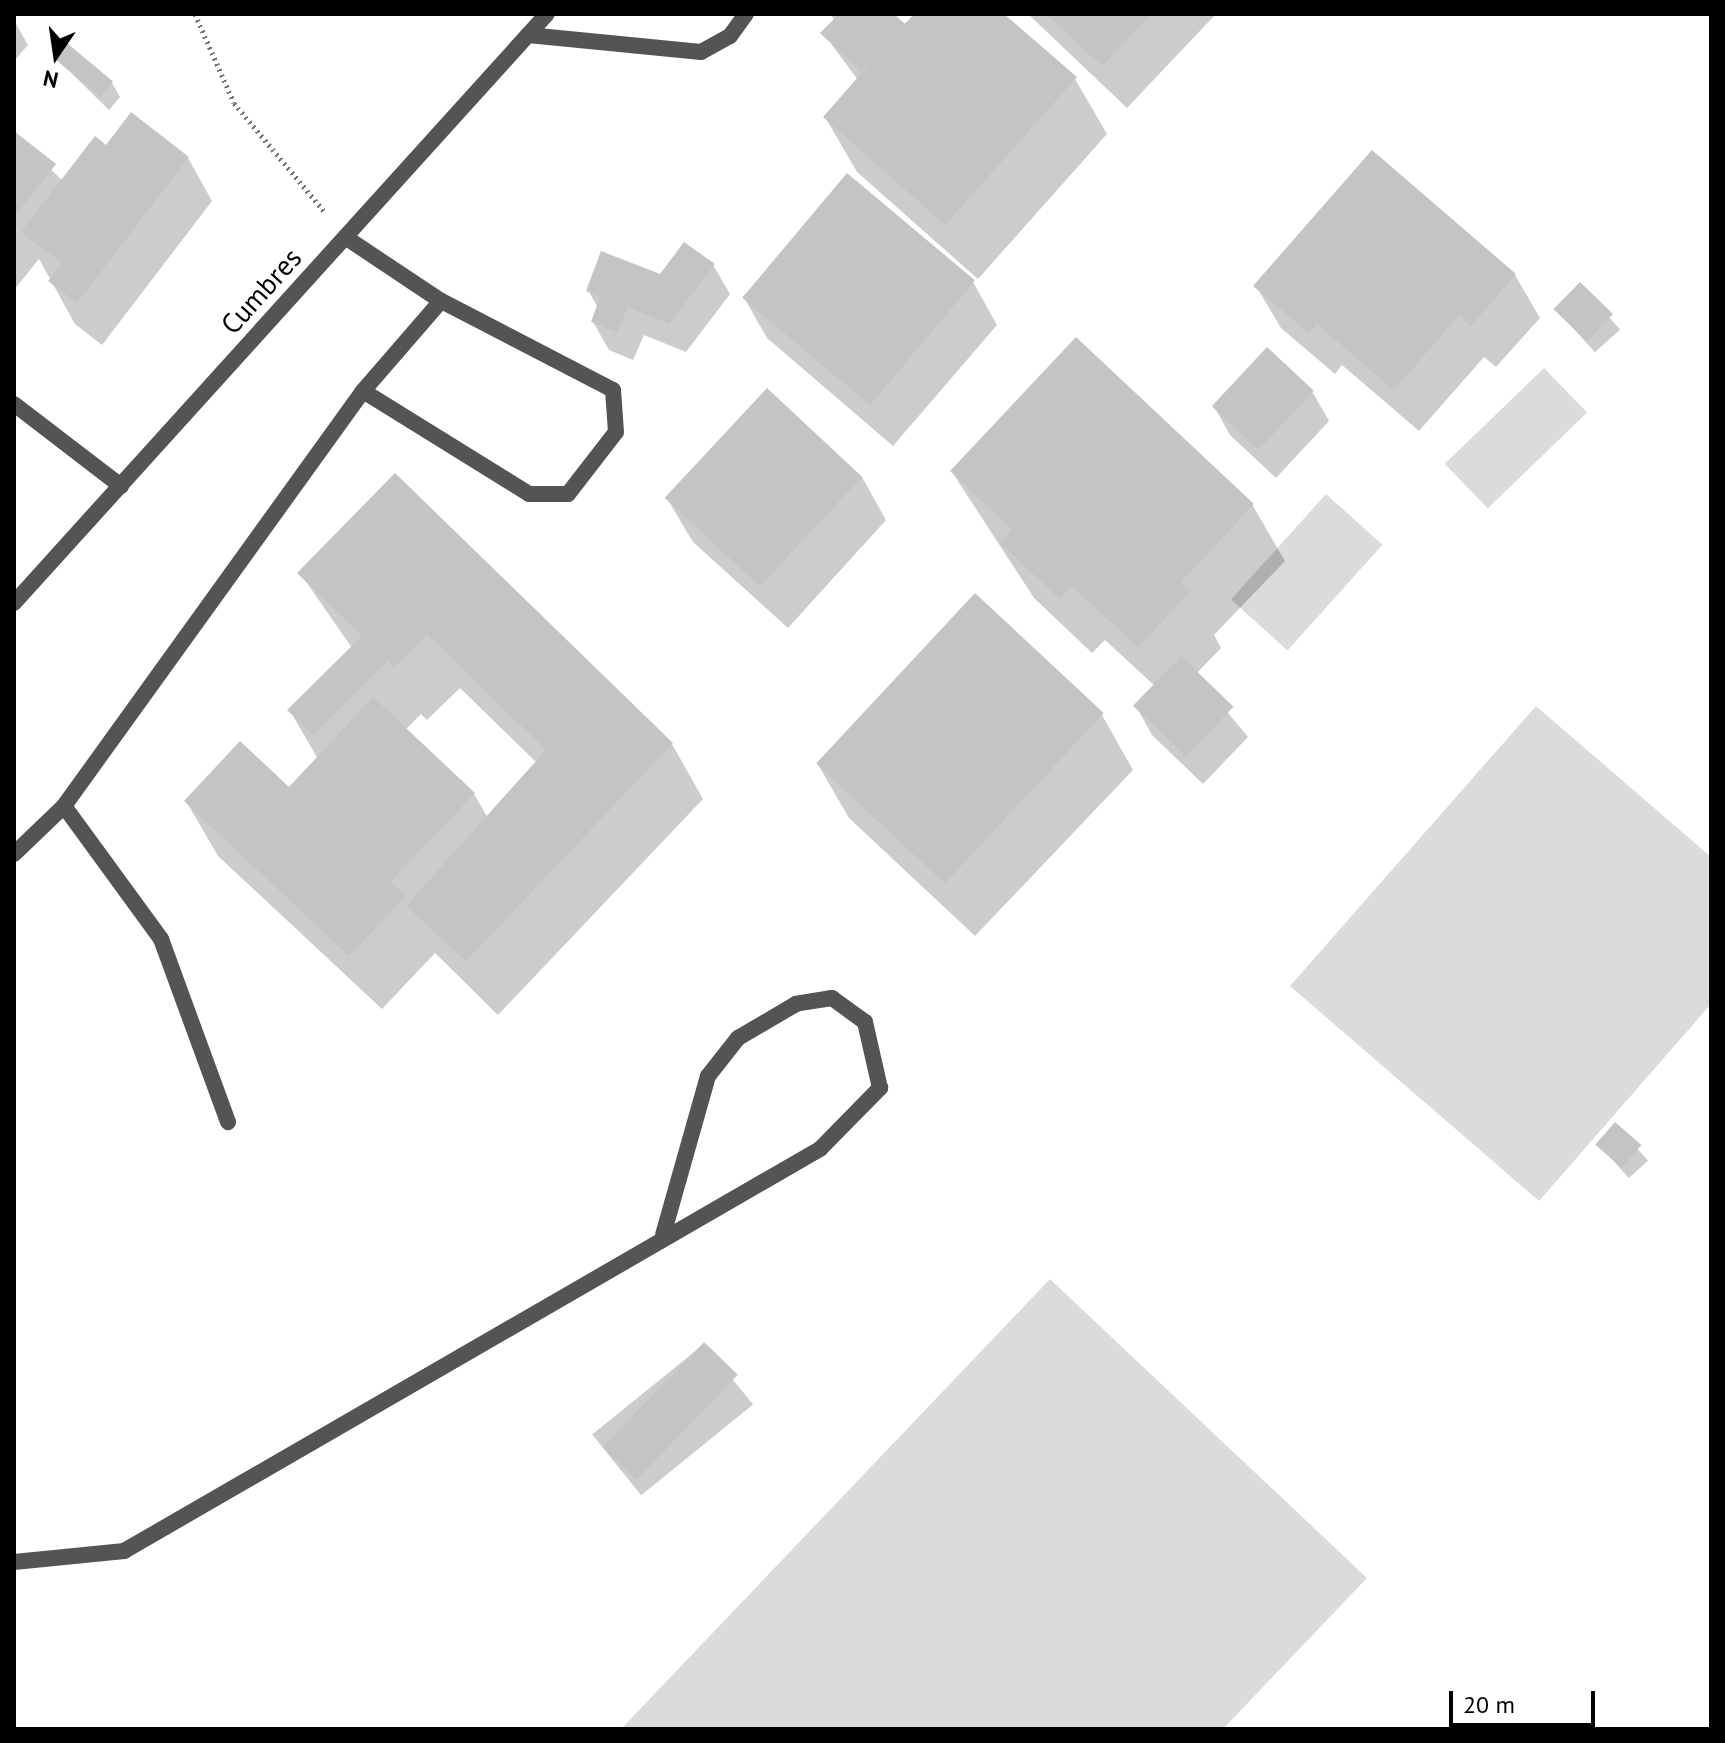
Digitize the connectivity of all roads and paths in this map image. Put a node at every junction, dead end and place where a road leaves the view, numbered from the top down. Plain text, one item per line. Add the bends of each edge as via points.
1 (195, 14) edge
2 (547, 14) edge
3 (746, 14) edge
4 (528, 35) junction
5 (345, 237) junction
6 (441, 301) junction
7 (363, 391) junction
8 (14, 404) edge
9 (121, 486) junction
10 (14, 603) edge
11 (64, 806) junction
12 (14, 854) edge
13 (228, 1122) dead end
14 (663, 1235) junction
15 (14, 1562) edge

1 - 5 path via 234,103
2 - 4 street, Cumbres
3 - 4 street via 730,36 701,52
4 - 5 street, Cumbres
5 - 6 street
5 - 9 street, Cumbres
6 - 7 street
6 - 7 street via 613,390 616,432 568,494 529,494
7 - 11 street
8 - 9 street
9 - 10 street, Cumbres
11 - 12 street
11 - 13 street via 161,939
14 - 14 street via 820,1149 880,1088 865,1022 832,998 796,1004 738,1038 708,1076
14 - 15 street via 124,1551

